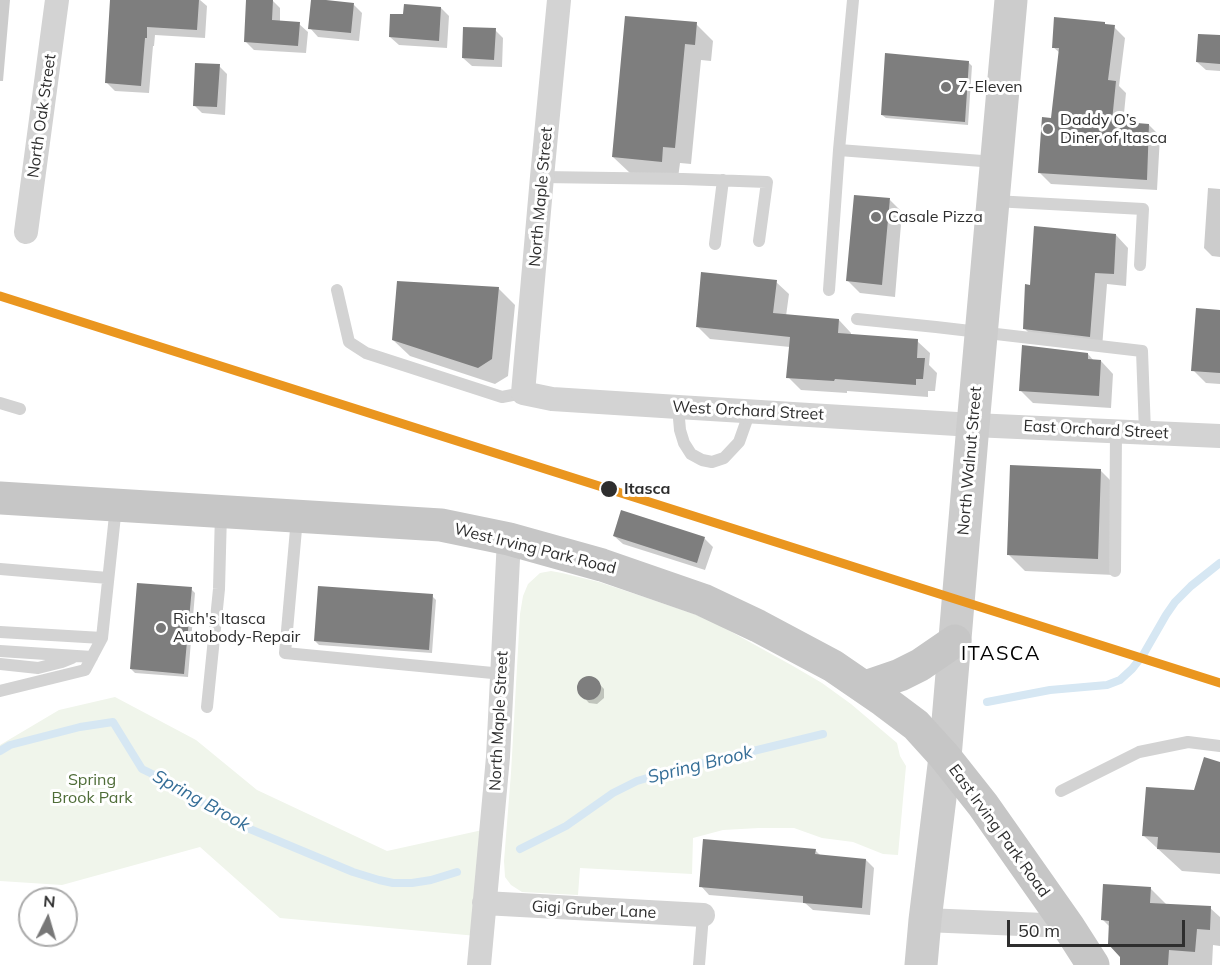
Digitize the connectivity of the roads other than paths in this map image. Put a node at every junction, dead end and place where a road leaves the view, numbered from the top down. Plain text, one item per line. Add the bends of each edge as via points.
1 (57, 0) edge
2 (560, 0) edge
3 (853, 0) edge
4 (1011, 0) edge
5 (838, 150) junction
6 (997, 162) junction
7 (542, 177) junction
8 (723, 180) junction
9 (993, 201) junction
10 (26, 232) dead end
11 (759, 241) dead end
12 (715, 244) dead end
13 (1140, 265) dead end
14 (337, 290) dead end
15 (829, 290) dead end
16 (857, 320) dead end
17 (981, 333) junction
18 (523, 393) junction
19 (0, 403) edge
20 (678, 407) junction
21 (20, 410) dead end
22 (750, 411) junction
23 (973, 425) junction
24 (1116, 431) junction
25 (1145, 432) junction
26 (1220, 436) edge
27 (0, 498) edge
28 (116, 505) junction
29 (221, 512) junction
30 (297, 516) junction
31 (509, 539) junction
32 (0, 569) edge
33 (1115, 571) dead end
34 (108, 578) junction
35 (0, 632) edge
36 (102, 638) junction
37 (955, 640) junction
38 (0, 651) edge
39 (75, 656) junction
40 (92, 657) junction
41 (0, 664) edge
42 (503, 674) junction
43 (864, 687) junction
44 (0, 690) edge
45 (207, 707) dead end
46 (1220, 746) edge
47 (945, 757) junction
48 (1061, 791) dead end
49 (484, 903) junction
50 (703, 915) joint
51 (925, 921) junction
52 (1068, 926) junction
53 (479, 965) edge
54 (699, 965) edge
55 (921, 965) edge
56 (1093, 965) edge

1 - 10 street, North Oak Street
2 - 7 street, North Maple Street
3 - 5 lane
4 - 6 street, North Walnut Street
5 - 6 lane
5 - 15 lane
6 - 9 street, North Walnut Street
7 - 8 lane
7 - 18 street, North Maple Street
8 - 11 lane via 767,182
8 - 12 lane
9 - 13 lane via 1143,209
9 - 17 street, North Walnut Street
14 - 18 lane via 349,342 366,353 502,397
16 - 17 lane
17 - 23 street, North Walnut Street
17 - 25 lane via 1142,351
18 - 20 street, West Orchard Street via 552,399
19 - 21 lane
20 - 22 street, West Orchard Street
20 - 22 lane via 684,443 691,454 712,462 724,458 740,442
22 - 23 street, West Orchard Street
23 - 24 street, East Orchard Street
23 - 37 street, North Walnut Street
24 - 25 street, East Orchard Street
24 - 33 lane
25 - 26 street, East Orchard Street
27 - 28 main road, West Irving Park Road
28 - 29 main road, West Irving Park Road
28 - 34 lane
29 - 30 main road, West Irving Park Road
29 - 45 lane via 219,589
30 - 31 main road, West Irving Park Road via 441,525
30 - 42 lane via 285,653
31 - 42 street, North Maple Street
31 - 43 main road, West Irving Park Road via 602,565 703,600 833,666
32 - 34 lane
34 - 36 lane
35 - 36 lane
36 - 40 lane
37 - 43 main road via 920,665
37 - 47 street, North Walnut Street
38 - 39 lane
39 - 40 lane
39 - 41 lane via 38,668
40 - 44 lane via 85,670
42 - 49 street, North Maple Street
43 - 47 main road, West Irving Park Road via 916,725
46 - 48 lane via 1188,741 1139,752
47 - 51 street, North Walnut Street
47 - 52 main road, East Irving Park Road
49 - 50 street, Gigi Gruber Lane
49 - 53 street, North Maple Street
50 - 54 lane
51 - 52 street
51 - 55 street, North Walnut Street
52 - 56 main road, East Irving Park Road

